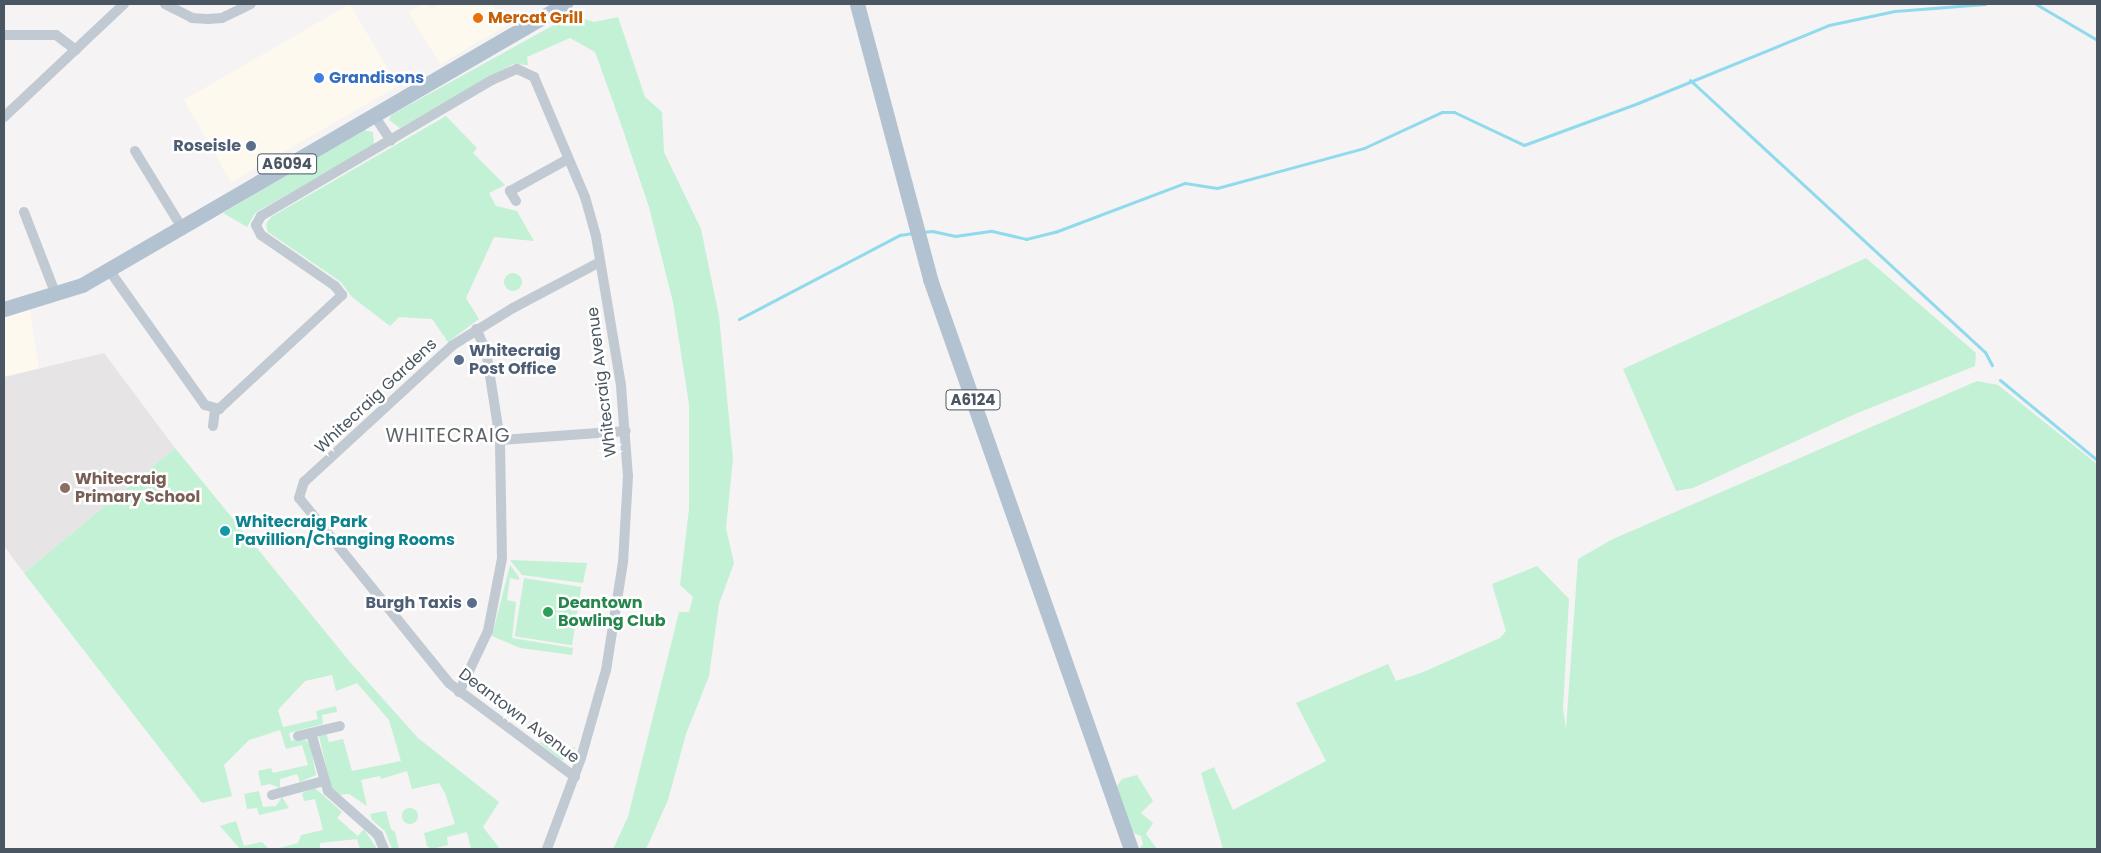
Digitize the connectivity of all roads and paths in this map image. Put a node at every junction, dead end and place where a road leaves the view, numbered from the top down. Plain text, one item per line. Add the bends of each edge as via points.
1 (124, 4) edge
2 (165, 4) edge
3 (251, 4) edge
4 (566, 4) edge
5 (857, 4) edge
6 (4, 35) edge
7 (76, 50) junction
8 (373, 114) junction
9 (4, 118) edge
10 (391, 142) junction
11 (135, 151) dead end
12 (568, 159) junction
13 (516, 201) dead end
14 (24, 212) dead end
15 (181, 226) junction
16 (600, 262) junction
17 (108, 270) junction
18 (56, 295) junction
19 (4, 309) edge
20 (476, 329) junction
21 (215, 410) junction
22 (213, 426) dead end
23 (626, 431) junction
24 (500, 440) junction
25 (300, 490) joint
26 (459, 692) junction
27 (340, 726) dead end
28 (311, 733) junction
29 (298, 736) dead end
30 (575, 777) junction
31 (324, 781) junction
32 (272, 795) dead end
33 (384, 849) edge
34 (547, 849) edge
35 (1131, 849) edge

1 - 7 street
2 - 3 street via 192,18 208,19 222,18
4 - 8 main road, A6094
5 - 35 main road, A6124 via 895,140 918,242
6 - 7 street via 56,35
7 - 9 street
8 - 10 street
8 - 15 main road, A6094
10 - 12 street, Whitecraig Avenue via 492,80 517,69 534,77
10 - 21 street via 257,220 257,230 261,235 335,286 342,295 224,407
11 - 15 street
12 - 13 street via 510,191
12 - 16 street, Whitecraig Avenue via 590,212
14 - 18 street
15 - 17 main road, A6094
16 - 20 street, Whitecraig Gardens
16 - 23 street, Whitecraig Avenue
17 - 18 main road, A6094
17 - 21 street via 206,405
18 - 19 main road, A6094
20 - 24 street via 486,351
20 - 25 street, Whitecraig Gardens via 453,345 304,482
21 - 22 street
23 - 24 street
23 - 30 street, Whitecraig Avenue via 626,523 619,598 606,670
24 - 26 street via 504,532 498,592 482,648
25 - 26 street, Deantown Avenue via 302,504
26 - 30 street, Deantown Avenue
27 - 28 street
28 - 29 street
28 - 31 street
30 - 34 street, Whitecraig Avenue
31 - 32 street
31 - 33 street via 333,798 378,835

